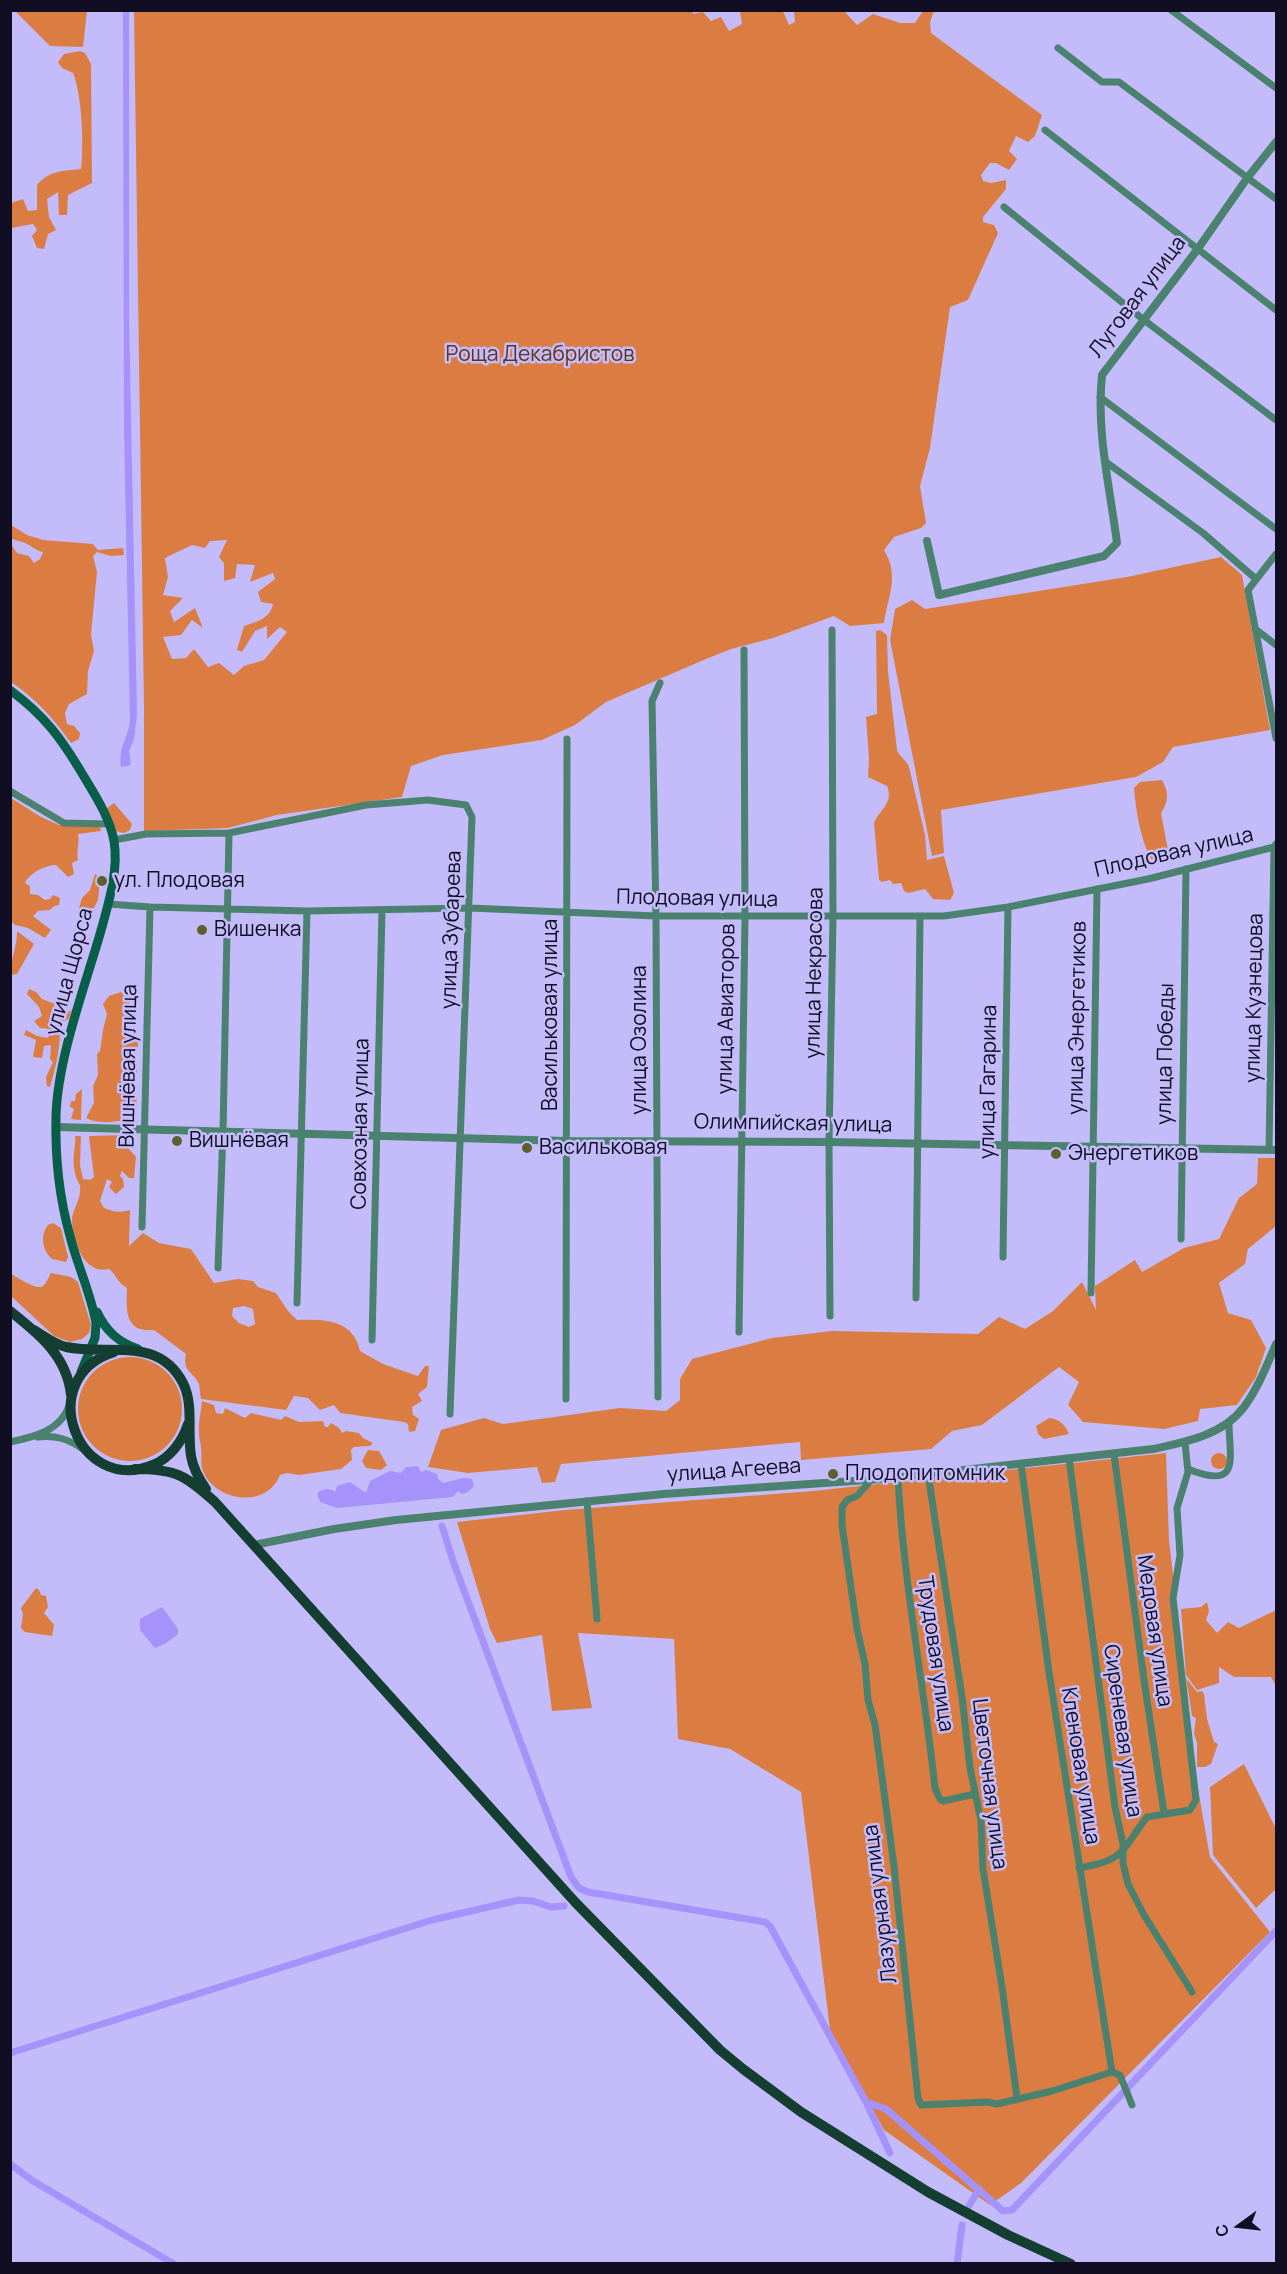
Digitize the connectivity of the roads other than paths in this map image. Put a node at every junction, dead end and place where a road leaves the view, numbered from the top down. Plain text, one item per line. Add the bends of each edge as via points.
1 (1171, 10) edge
2 (1058, 48) dead end
3 (1276, 88) edge
4 (1045, 130) dead end
5 (1276, 142) edge
6 (1248, 177) junction
7 (1276, 199) edge
8 (1004, 207) dead end
9 (1197, 250) junction
10 (1276, 310) edge
11 (1144, 320) junction
12 (1100, 397) junction
13 (1276, 420) edge
14 (1106, 462) junction
15 (1276, 529) edge
16 (927, 541) dead end
17 (1276, 554) edge
18 (1256, 579) junction
19 (832, 630) dead end
20 (1258, 631) junction
21 (1276, 645) edge
22 (744, 650) dead end
23 (660, 683) dead end
24 (10, 690) edge
25 (1276, 738) edge
26 (567, 739) dead end
27 (10, 791) edge
28 (109, 824) junction
29 (229, 833) junction
30 (114, 840) junction
31 (1275, 845) edge
32 (1186, 869) junction
33 (1097, 889) junction
34 (108, 904) junction
35 (150, 907) junction
36 (1008, 907) junction
37 (470, 908) junction
38 (228, 909) junction
39 (382, 910) junction
40 (307, 911) junction
41 (568, 914) junction
42 (656, 916) junction
43 (745, 917) junction
44 (833, 917) junction
45 (920, 917) junction
46 (56, 1127) junction
47 (144, 1130) junction
48 (223, 1132) junction
49 (303, 1135) junction
50 (377, 1136) junction
51 (459, 1139) junction
52 (566, 1141) junction
53 (657, 1141) junction
54 (742, 1141) junction
55 (829, 1142) junction
56 (919, 1144) junction
57 (1005, 1145) junction
58 (1092, 1146) junction
59 (1181, 1148) junction
60 (1273, 1150) edge
61 (142, 1227) dead end
62 (1181, 1239) dead end
63 (1004, 1257) dead end
64 (218, 1268) dead end
65 (88, 1293) junction
66 (1091, 1293) dead end
67 (916, 1298) dead end
68 (297, 1303) dead end
69 (10, 1311) edge
70 (830, 1316) dead end
71 (34, 1330) junction
72 (739, 1332) dead end
73 (372, 1340) dead end
74 (1276, 1344) edge
75 (91, 1348) junction
76 (127, 1350) junction
77 (148, 1353) junction
78 (78, 1379) junction
79 (658, 1397) dead end
80 (566, 1400) dead end
81 (71, 1401) junction
82 (189, 1409) junction
83 (450, 1414) dead end
84 (1229, 1422) junction
85 (23, 1439) junction
86 (10, 1442) edge
87 (1185, 1443) junction
88 (88, 1453) junction
89 (1114, 1454) junction
90 (1070, 1458) junction
91 (1021, 1464) junction
92 (135, 1469) junction
93 (1188, 1469) junction
94 (928, 1474) junction
95 (898, 1477) junction
96 (872, 1479) junction
97 (587, 1501) junction
98 (215, 1502) junction
99 (254, 1545) junction
100 (597, 1619) dead end
101 (975, 1794) junction
102 (1164, 1813) junction
103 (1123, 1852) junction
104 (1079, 1868) junction
105 (1191, 1992) dead end
106 (1112, 2072) junction
107 (1017, 2098) junction
108 (1132, 2105) dead end
109 (1071, 2264) edge

1 - 3 street
2 - 6 street via 1102,81 1119,82
4 - 9 street
5 - 6 street, Луговая улица
6 - 7 street
6 - 9 street, Луговая улица
8 - 11 street
9 - 10 street
9 - 11 street, Луговая улица
11 - 12 street, Луговая улица via 1102,375
11 - 13 street
12 - 14 street, Луговая улица
12 - 15 street
14 - 16 street, Луговая улица via 1117,543 1104,556 939,595
14 - 18 street via 1203,533
17 - 18 street
18 - 20 street via 1248,590
19 - 44 street, улица Некрасова
20 - 21 street
20 - 25 street
22 - 43 street, улица Авиаторов
23 - 42 street, улица Озолина via 652,701
24 - 28 main road, улица Щорса via 45,719 63,742
26 - 41 street, Васильковая улица
27 - 28 street via 64,823
28 - 30 main road, улица Щорса
29 - 30 street, улица Зубарева via 146,834
29 - 37 street, улица Зубарева via 366,805 428,800 466,805 472,817
29 - 38 street
30 - 34 main road, улица Щорса via 114,873
31 - 32 street, Плодовая улица
31 - 60 street, улица Кузнецова
32 - 33 street, Плодовая улица
32 - 59 street, улица Победы
33 - 36 street, Плодовая улица
33 - 58 street, улица Энергетиков
34 - 35 street, Плодовая улица
34 - 46 main road, улица Щорса via 63,1064
35 - 38 street, Плодовая улица
35 - 47 street, Вишнёвая улица
36 - 45 street, Плодовая улица
36 - 57 street, улица Гагарина
37 - 39 street, Плодовая улица
37 - 41 street, Плодовая улица
37 - 51 street, улица Зубарева
38 - 40 street, Плодовая улица
38 - 48 street
39 - 40 street, Плодовая улица
39 - 50 street, Совхозная улица
40 - 49 street
41 - 42 street, Плодовая улица
41 - 52 street, Васильковая улица
42 - 43 street, Плодовая улица
42 - 53 street, улица Озолина
43 - 44 street, Плодовая улица
43 - 54 street, улица Авиаторов
44 - 45 street, Плодовая улица
44 - 55 street, улица Некрасова
45 - 56 street
46 - 47 street, Олимпийская улица
46 - 65 main road, улица Щорса via 64,1214
47 - 48 street, Олимпийская улица
47 - 61 street, Вишнёвая улица
48 - 49 street, Олимпийская улица
48 - 64 street
49 - 50 street, Олимпийская улица
49 - 68 street
50 - 51 street, Олимпийская улица
50 - 73 street, Совхозная улица
51 - 52 street, Олимпийская улица
51 - 83 street, улица Зубарева
52 - 53 street, Олимпийская улица
52 - 80 street, Васильковая улица
53 - 54 street, Олимпийская улица
53 - 79 street, улица Озолина
54 - 55 street, Олимпийская улица
54 - 72 street, улица Авиаторов
55 - 56 street, Олимпийская улица
55 - 70 street, улица Некрасова
56 - 57 street, Олимпийская улица
56 - 67 street
57 - 58 street, Олимпийская улица
57 - 63 street, улица Гагарина
58 - 59 street, Олимпийская улица
58 - 66 street, улица Энергетиков
59 - 60 street, Олимпийская улица
59 - 62 street, улица Победы
65 - 75 main road via 96,1323
65 - 77 main road via 109,1332 121,1342
69 - 71 main road
71 - 75 main road via 66,1347
71 - 81 main road via 62,1362
74 - 84 street, улица Агеева via 1244,1408
75 - 76 main road
75 - 78 main road
76 - 77 main road
76 - 78 main road via 99,1358
77 - 82 main road via 162,1359 178,1374
78 - 81 main road
81 - 85 street via 64,1417 52,1428
81 - 88 main road via 74,1430
82 - 92 main road via 184,1434 172,1452 155,1464
82 - 98 main road via 191,1458
84 - 87 street, улица Агеева
84 - 93 street via 1232,1464 1228,1470 1209,1477
85 - 86 street
85 - 88 street via 58,1437
87 - 89 street, улица Агеева
87 - 93 street
88 - 92 main road via 110,1466
89 - 90 street, улица Агеева
89 - 102 street, Медовая улица
90 - 91 street, улица Агеева
90 - 103 street, Сиреневая улица
91 - 94 street, улица Агеева
91 - 104 street, Кленовая улица
92 - 98 main road via 181,1475
93 - 102 street via 1177,1508 1180,1555 1173,1598 1197,1794 1190,1810
94 - 95 street, улица Агеева
94 - 101 street, Цветочная улица
95 - 96 street, улица Агеева
95 - 101 street, Трудовая улица via 935,1788 943,1801
96 - 97 street, улица Агеева
96 - 107 street, Лазурная улица via 842,1507 842,1525 894,1866 918,2098 921,2105 997,2104
97 - 99 street, улица Агеева via 396,1520
97 - 100 street
98 - 99 main road
99 - 109 main road via 575,1902 728,2056 801,2112 928,2192
101 - 107 street, Цветочная улица
102 - 103 street via 1147,1817
103 - 104 street
103 - 105 street, Сиреневая улица via 1128,1884
104 - 106 street, Кленовая улица
106 - 107 street, Лазурная улица
106 - 108 street via 1120,2075

